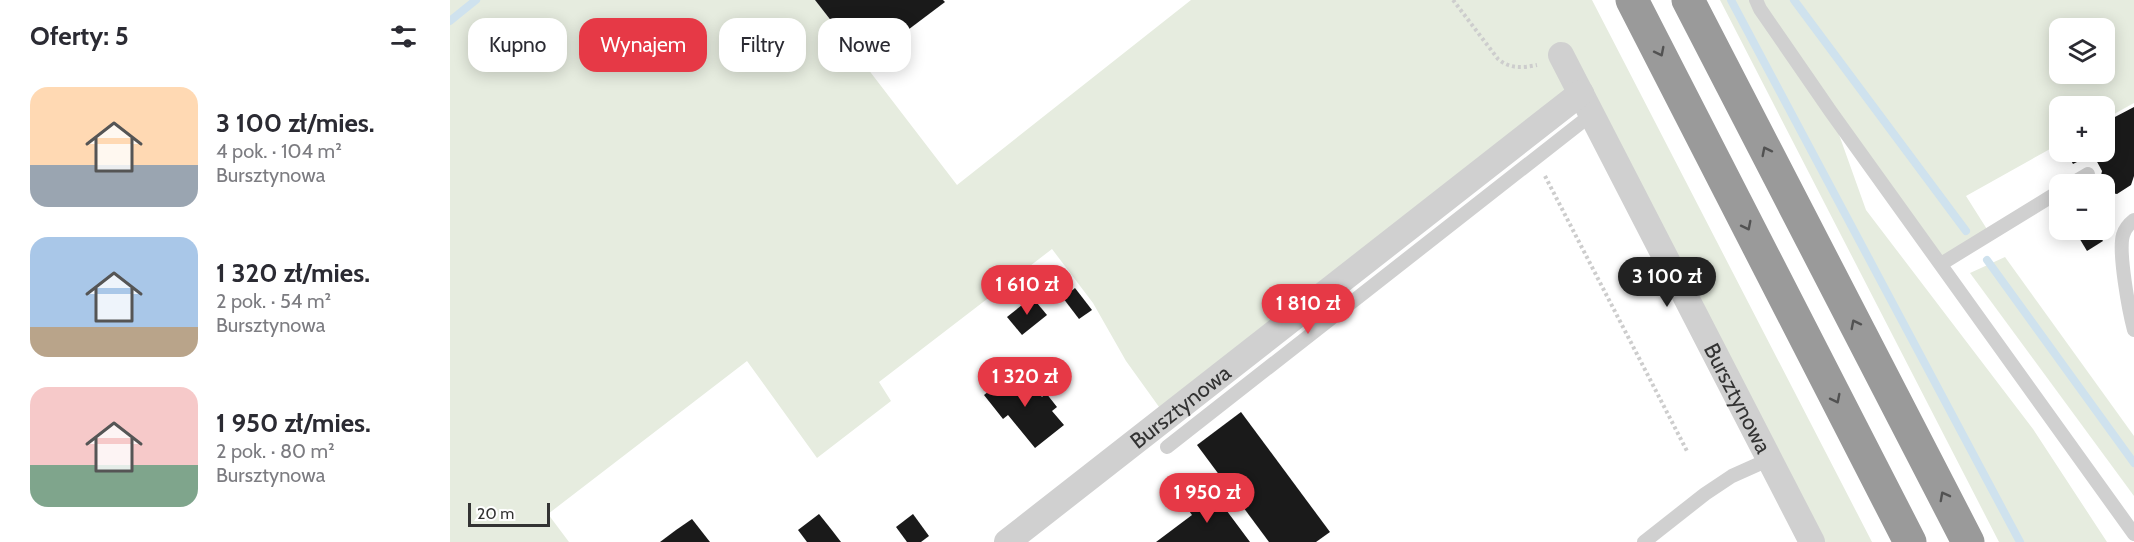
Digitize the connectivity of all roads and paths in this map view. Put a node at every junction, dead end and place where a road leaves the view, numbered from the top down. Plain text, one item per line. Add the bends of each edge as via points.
1 (1453, 0) edge
2 (1632, 0) edge
3 (1688, 0) edge
4 (1756, 0) edge
5 (1561, 55) joint
6 (1586, 104) junction
7 (1535, 158) junction
8 (2049, 198) edge
9 (2134, 220) edge
10 (1941, 264) junction
11 (2134, 330) edge
12 (1167, 447) dead end
13 (1688, 453) dead end
14 (1770, 459) junction
15 (2134, 534) edge
16 (1007, 542) edge
17 (1644, 542) edge
18 (1812, 542) edge
19 (1910, 542) edge
20 (1968, 542) edge

1 - 5 path via 1505,65 1525,68
2 -> 19 highway
20 -> 3 highway
4 - 10 lane
5 - 6 street, Bursztynowa
6 - 7 lane
6 - 14 street, Bursztynowa
6 - 16 street, Bursztynowa
7 - 12 lane
7 - 13 path
8 - 10 lane
9 - 11 lane via 2122,239
10 - 15 lane
14 - 17 lane via 1723,482
14 - 18 street, Bursztynowa

